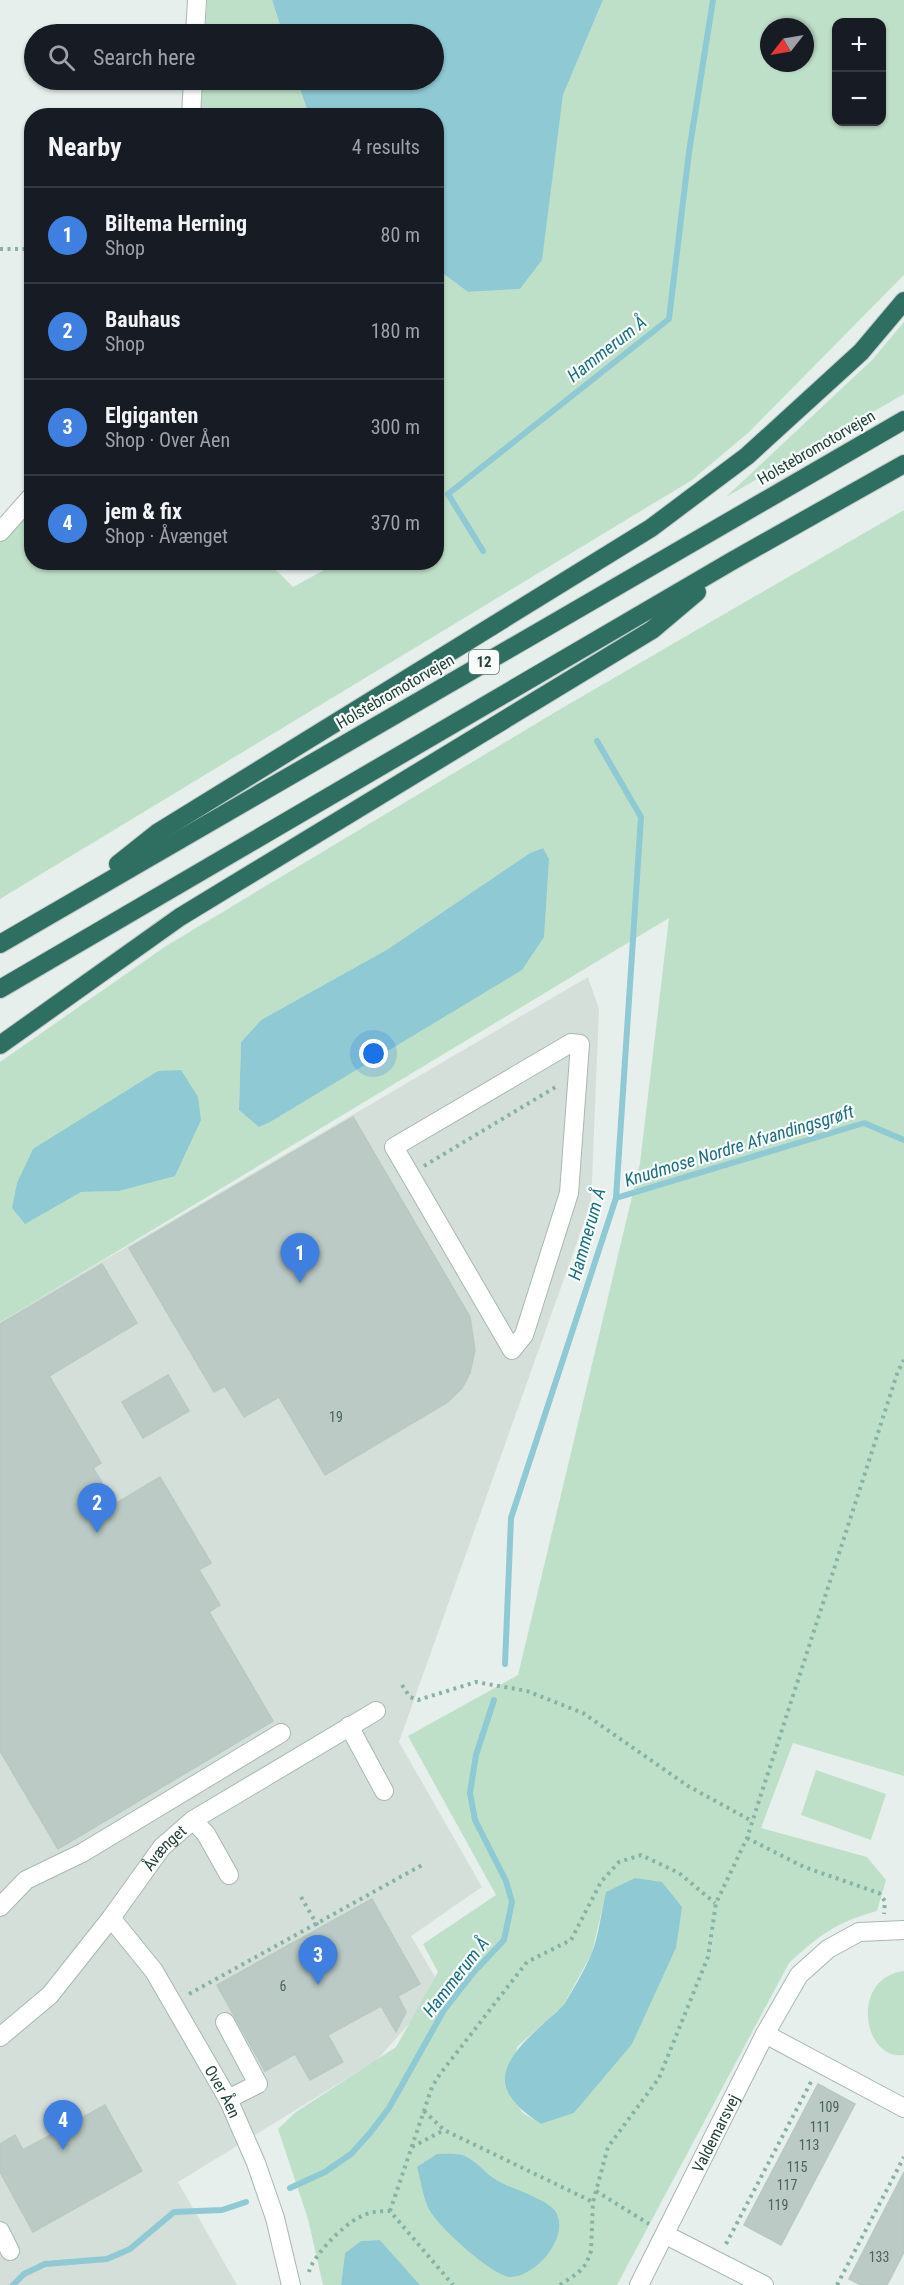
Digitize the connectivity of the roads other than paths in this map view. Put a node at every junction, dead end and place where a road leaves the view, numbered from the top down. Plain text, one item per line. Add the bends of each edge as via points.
1 (197, 0) edge
2 (196, 24) edge
3 (192, 90) edge
4 (191, 108) edge
5 (904, 301) edge
6 (904, 420) edge
7 (904, 464) edge
8 (24, 505) edge
9 (0, 532) edge
10 (732, 561) junction
11 (64, 906) junction
12 (0, 944) edge
13 (0, 989) edge
14 (0, 1045) edge
15 (410, 1175) joint
16 (376, 1712) dead end
17 (349, 1726) junction
18 (281, 1733) dead end
19 (384, 1791) dead end
20 (193, 1820) junction
21 (229, 1875) dead end
22 (0, 1906) edge
23 (111, 1918) junction
24 (904, 1930) edge
25 (225, 2022) dead end
26 (765, 2034) junction
27 (0, 2037) edge
28 (228, 2099) junction
29 (904, 2108) edge
30 (0, 2231) edge
31 (666, 2235) junction
32 (10, 2251) dead end
33 (291, 2285) edge
34 (639, 2285) edge
35 (764, 2285) edge

1 - 2 street
3 - 4 street
5 - 11 highway via 861,352 747,456 651,528 157,833
6 - 11 highway, Holstebromotorvejen / 12
7 - 10 highway, 12
8 - 9 street
10 - 13 highway, 12
10 - 14 highway via 652,630 180,916
11 - 12 highway, Holstebromotorvejen / 12
15 - 15 street via 512,1350 524,1335 569,1193 580,1044 571,1044 394,1147
16 - 17 street, Åvænget
17 - 19 street
17 - 20 street, Åvænget
18 - 22 street via 82,1853 26,1880
20 - 21 street via 206,1833
20 - 23 street, Åvænget via 162,1847
23 - 27 street, Åvænget via 50,1995
23 - 28 street, Over Åen via 154,1971
24 - 26 street, Valdemarsvej via 859,1932 828,1948 799,1975
25 - 28 street via 258,2084
26 - 29 street
26 - 31 street, Valdemarsvej
28 - 33 street, Over Åen via 275,2218
30 - 32 street
31 - 34 street, Valdemarsvej
31 - 35 street

